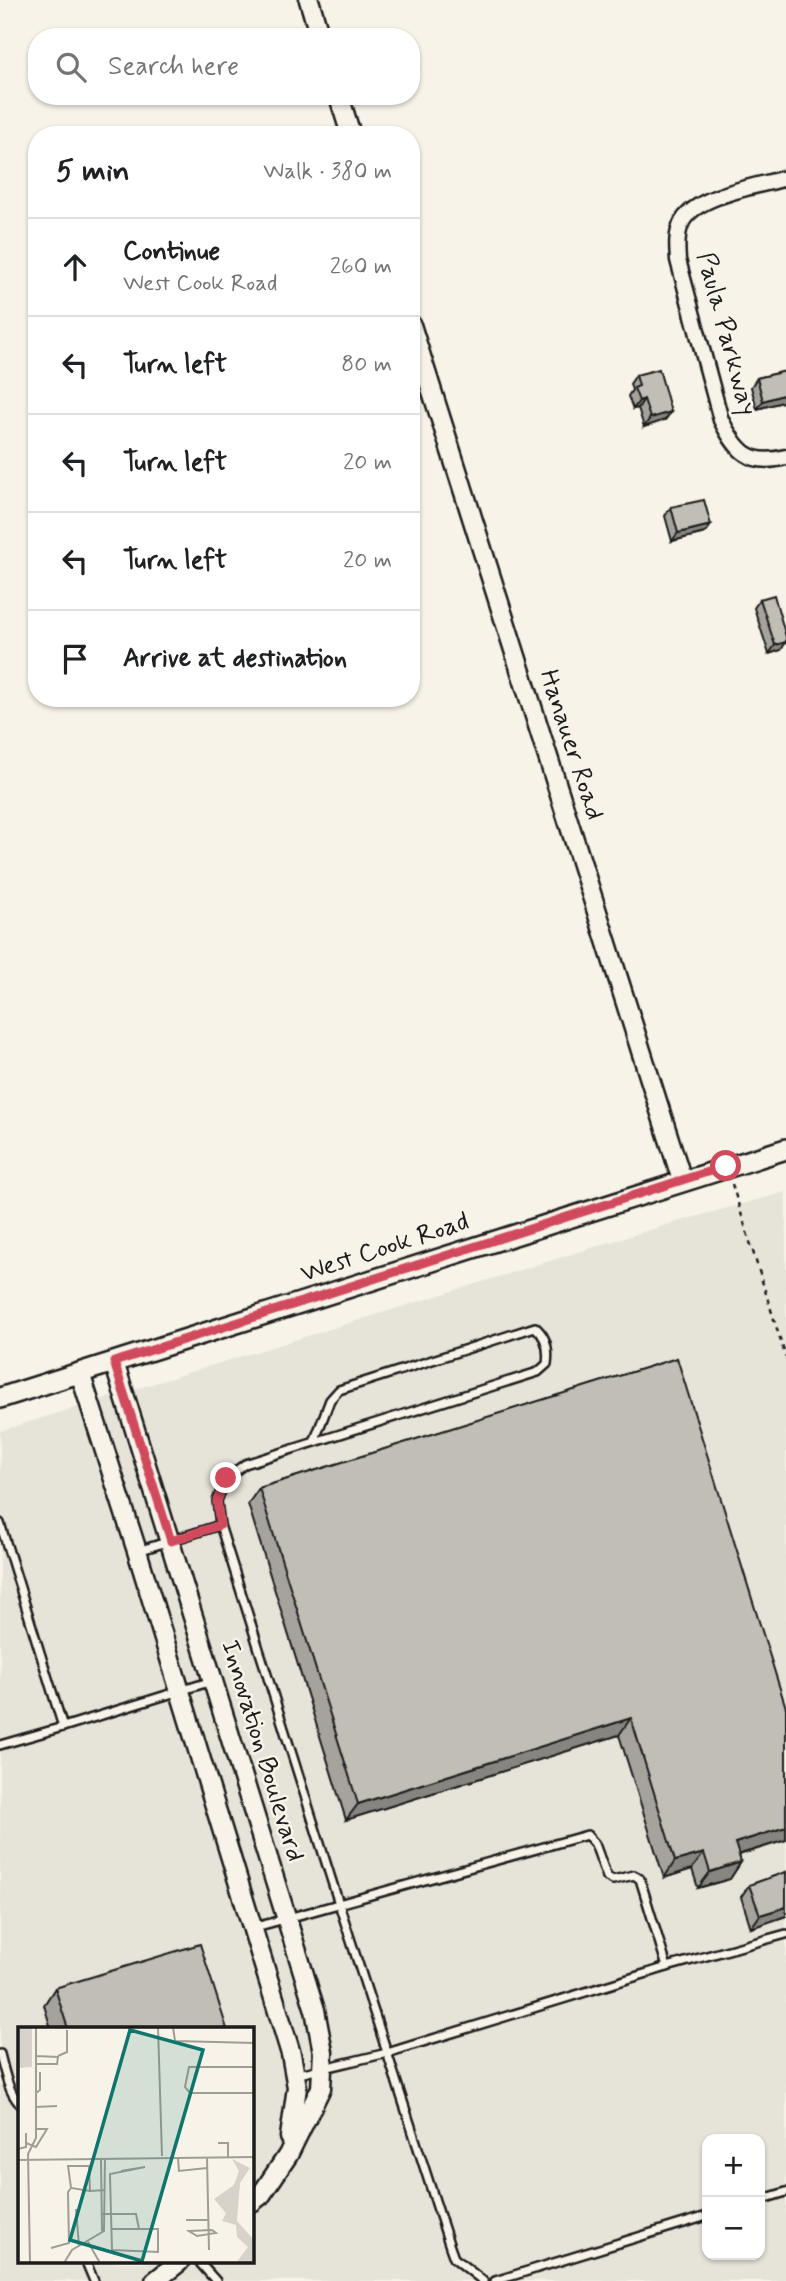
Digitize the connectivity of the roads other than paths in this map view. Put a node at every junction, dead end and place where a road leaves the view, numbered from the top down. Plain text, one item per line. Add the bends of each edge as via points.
1 (309, 0) edge
2 (317, 28) edge
3 (342, 105) edge
4 (348, 126) edge
5 (786, 178) edge
6 (420, 353) edge
7 (786, 457) edge
8 (786, 1149) edge
9 (682, 1180) junction
10 (114, 1362) junction
11 (80, 1373) junction
12 (0, 1398) edge
13 (314, 1442) junction
14 (0, 1522) edge
15 (220, 1525) junction
16 (171, 1541) junction
17 (137, 1551) junction
18 (212, 1681) junction
19 (180, 1690) junction
20 (63, 1727) junction
21 (0, 1745) edge
22 (339, 1905) junction
23 (286, 1919) junction
24 (251, 1928) junction
25 (786, 1934) edge
26 (667, 1968) junction
27 (387, 2053) junction
28 (0, 2054) edge
29 (322, 2069) junction
30 (295, 2075) junction
31 (18, 2102) edge
32 (288, 2155) junction
33 (786, 2192) edge
34 (765, 2198) edge
35 (254, 2200) edge
36 (702, 2218) edge
37 (87, 2264) edge
38 (176, 2264) edge
39 (201, 2264) edge
40 (94, 2281) edge
41 (155, 2281) edge
42 (216, 2281) edge
43 (484, 2281) edge
44 (495, 2281) edge

1 - 2 street
3 - 4 street
5 - 7 street, Paula Parkway via 701,204 682,221 677,246 721,420 730,439 744,454 761,461
6 - 9 street, Hanauer Road
8 - 9 main road, West Cook Road
9 - 10 main road, West Cook Road
10 - 11 main road, West Cook Road
10 - 16 street, Innovation Boulevard
11 - 12 main road, West Cook Road
11 - 17 street, Innovation Boulevard
13 - 13 lane via 538,1372 547,1364 549,1353 542,1332 535,1327 339,1390 330,1400
13 - 15 lane via 245,1464 226,1478 217,1501
14 - 20 lane
15 - 16 lane
15 - 22 lane
16 - 17 lane
16 - 18 street, Innovation Boulevard
17 - 19 street, Innovation Boulevard
18 - 19 lane
18 - 23 street, Innovation Boulevard
19 - 20 lane
19 - 24 street, Innovation Boulevard
20 - 21 lane
22 - 23 lane
22 - 26 lane via 587,1835 607,1877 634,1875 640,1879
22 - 27 lane
23 - 24 lane
23 - 29 street, Innovation Boulevard via 315,2010
24 - 30 street, Innovation Boulevard
25 - 26 lane
26 - 27 lane
27 - 29 lane
27 - 43 lane via 454,2258
28 - 31 lane
29 - 30 lane
29 - 32 street, Innovation Boulevard via 321,2088
30 - 32 street, Innovation Boulevard
32 - 35 street, Innovation Boulevard
33 - 34 lane
36 - 44 lane
37 - 40 lane
38 - 41 street
39 - 42 lane

